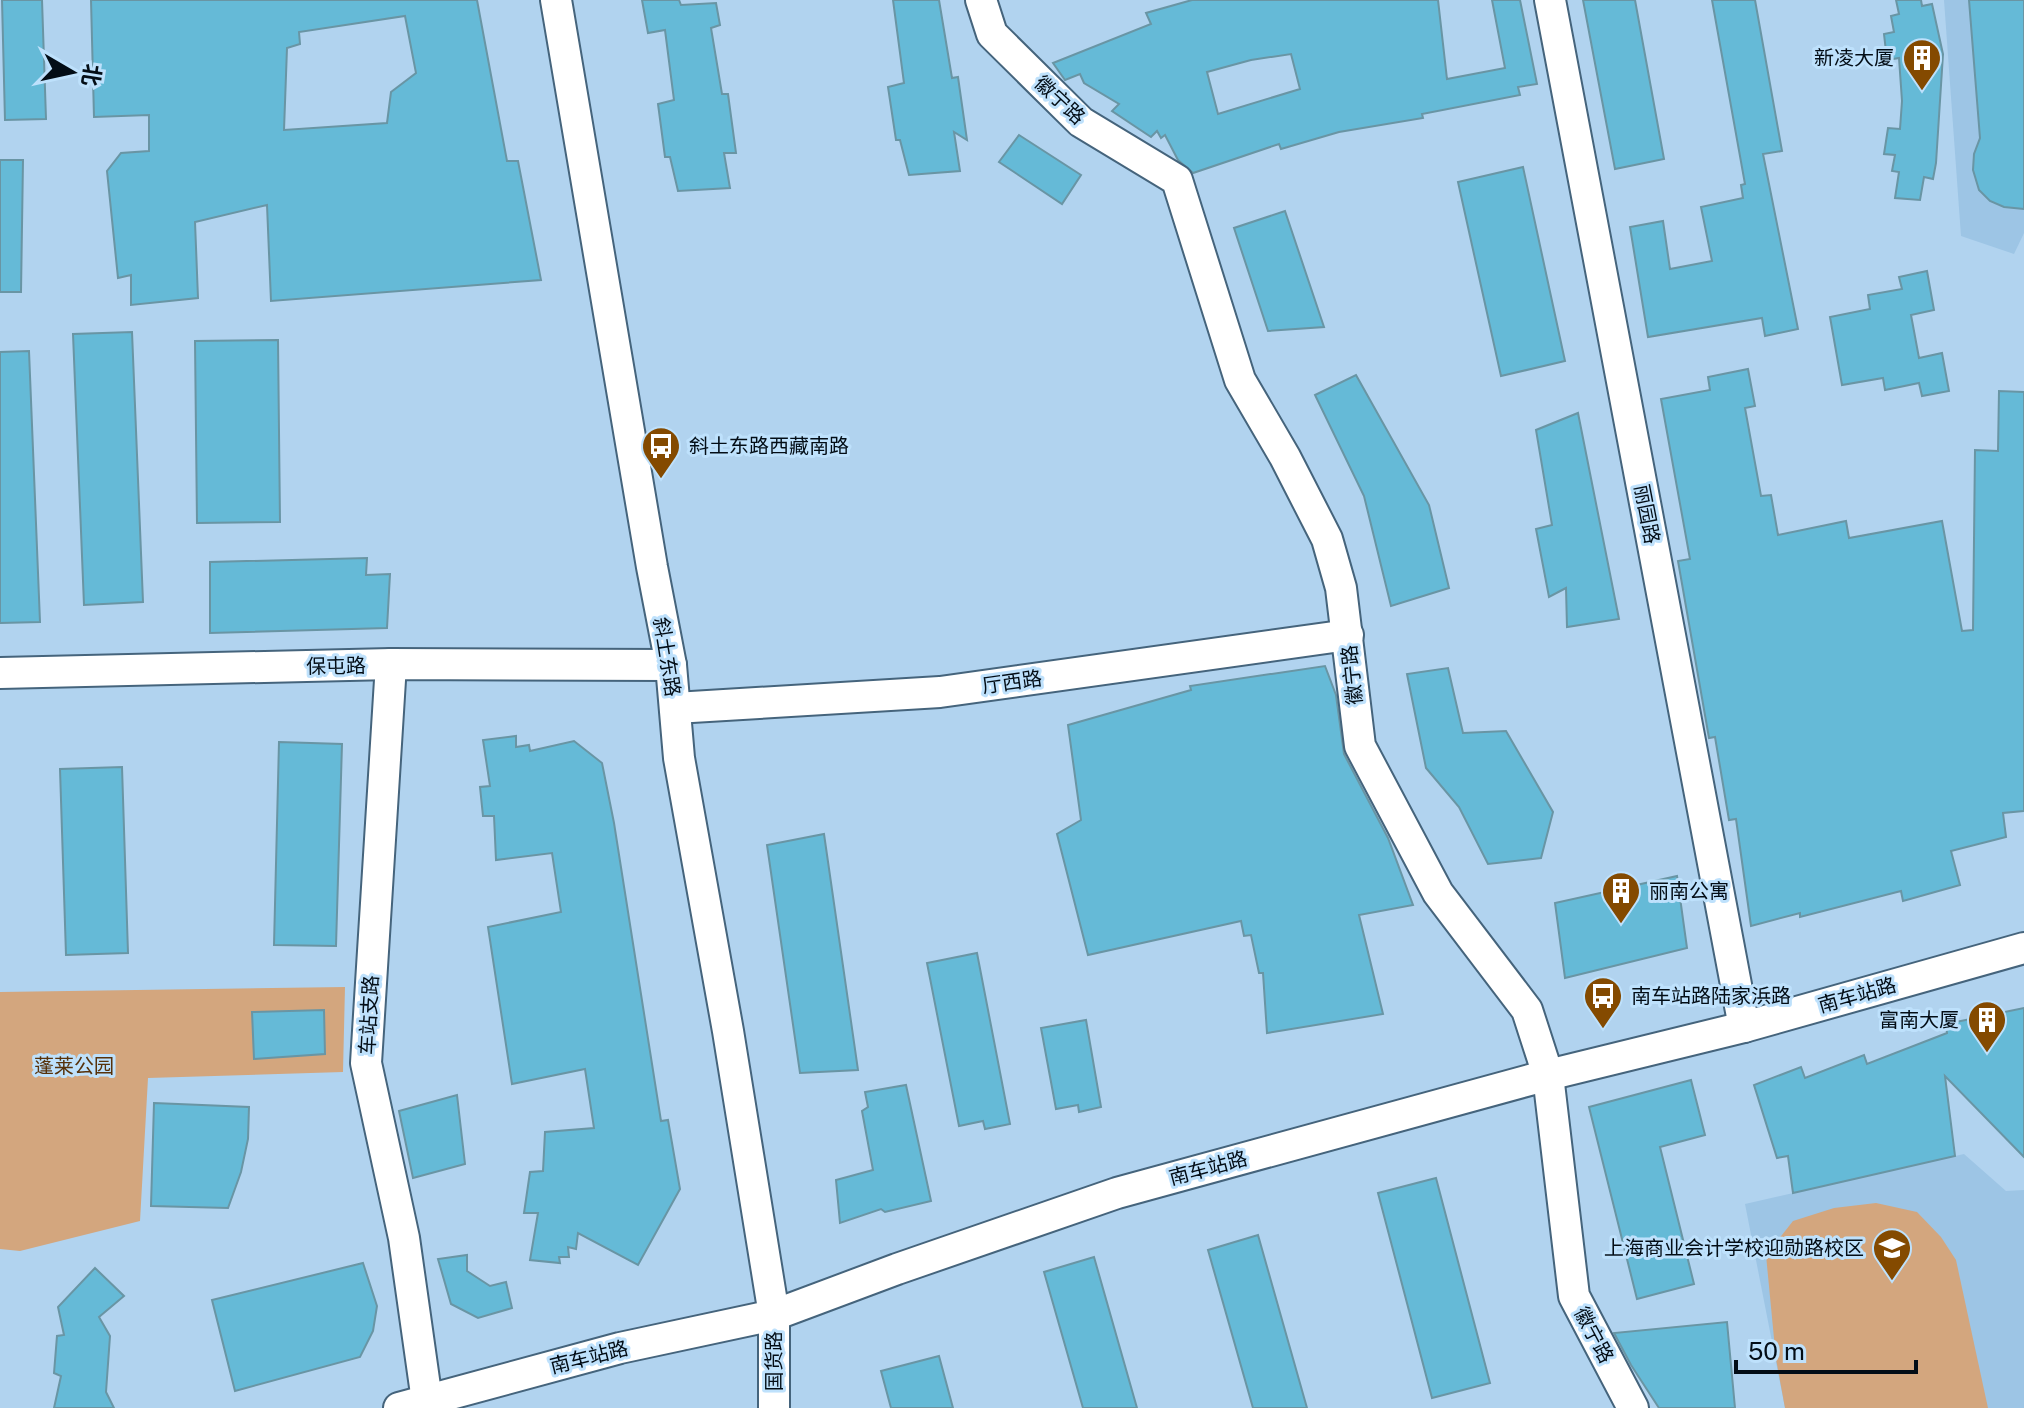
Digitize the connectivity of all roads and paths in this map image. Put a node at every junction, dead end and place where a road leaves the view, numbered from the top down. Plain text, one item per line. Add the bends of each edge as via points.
1 (556, 0) edge
2 (981, 0) edge
3 (1550, 0) edge
4 (1348, 635) junction
5 (391, 664) junction
6 (671, 665) junction
7 (0, 673) edge
8 (675, 708) junction
9 (2024, 948) edge
10 (1744, 1027) junction
11 (1548, 1075) junction
12 (774, 1315) junction
13 (428, 1404) edge
14 (399, 1408) edge
15 (774, 1408) edge
16 (1633, 1408) edge

1 - 6 street, 斜土东路
2 - 4 street, 徽宁路 via 992,34 1081,122 1177,180 1240,380 1327,539
3 - 10 street, 丽园路
4 - 8 street, 厅西路 via 940,692
4 - 11 street, 徽宁路 via 1360,746 1438,893 1527,1010
5 - 6 street, 保屯路
5 - 7 street, 保屯路
5 - 13 street, 车站支路 via 366,1063 404,1238
6 - 8 street, 斜土东路
8 - 12 street, 斜土东路 via 679,758
9 - 10 street, 南车站路
10 - 11 street, 南车站路
11 - 12 street, 南车站路 via 1117,1193
11 - 16 street, 徽宁路 via 1574,1296
12 - 13 street, 南车站路 via 620,1348
12 - 15 street, 国货路
13 - 14 street, 南车站路

